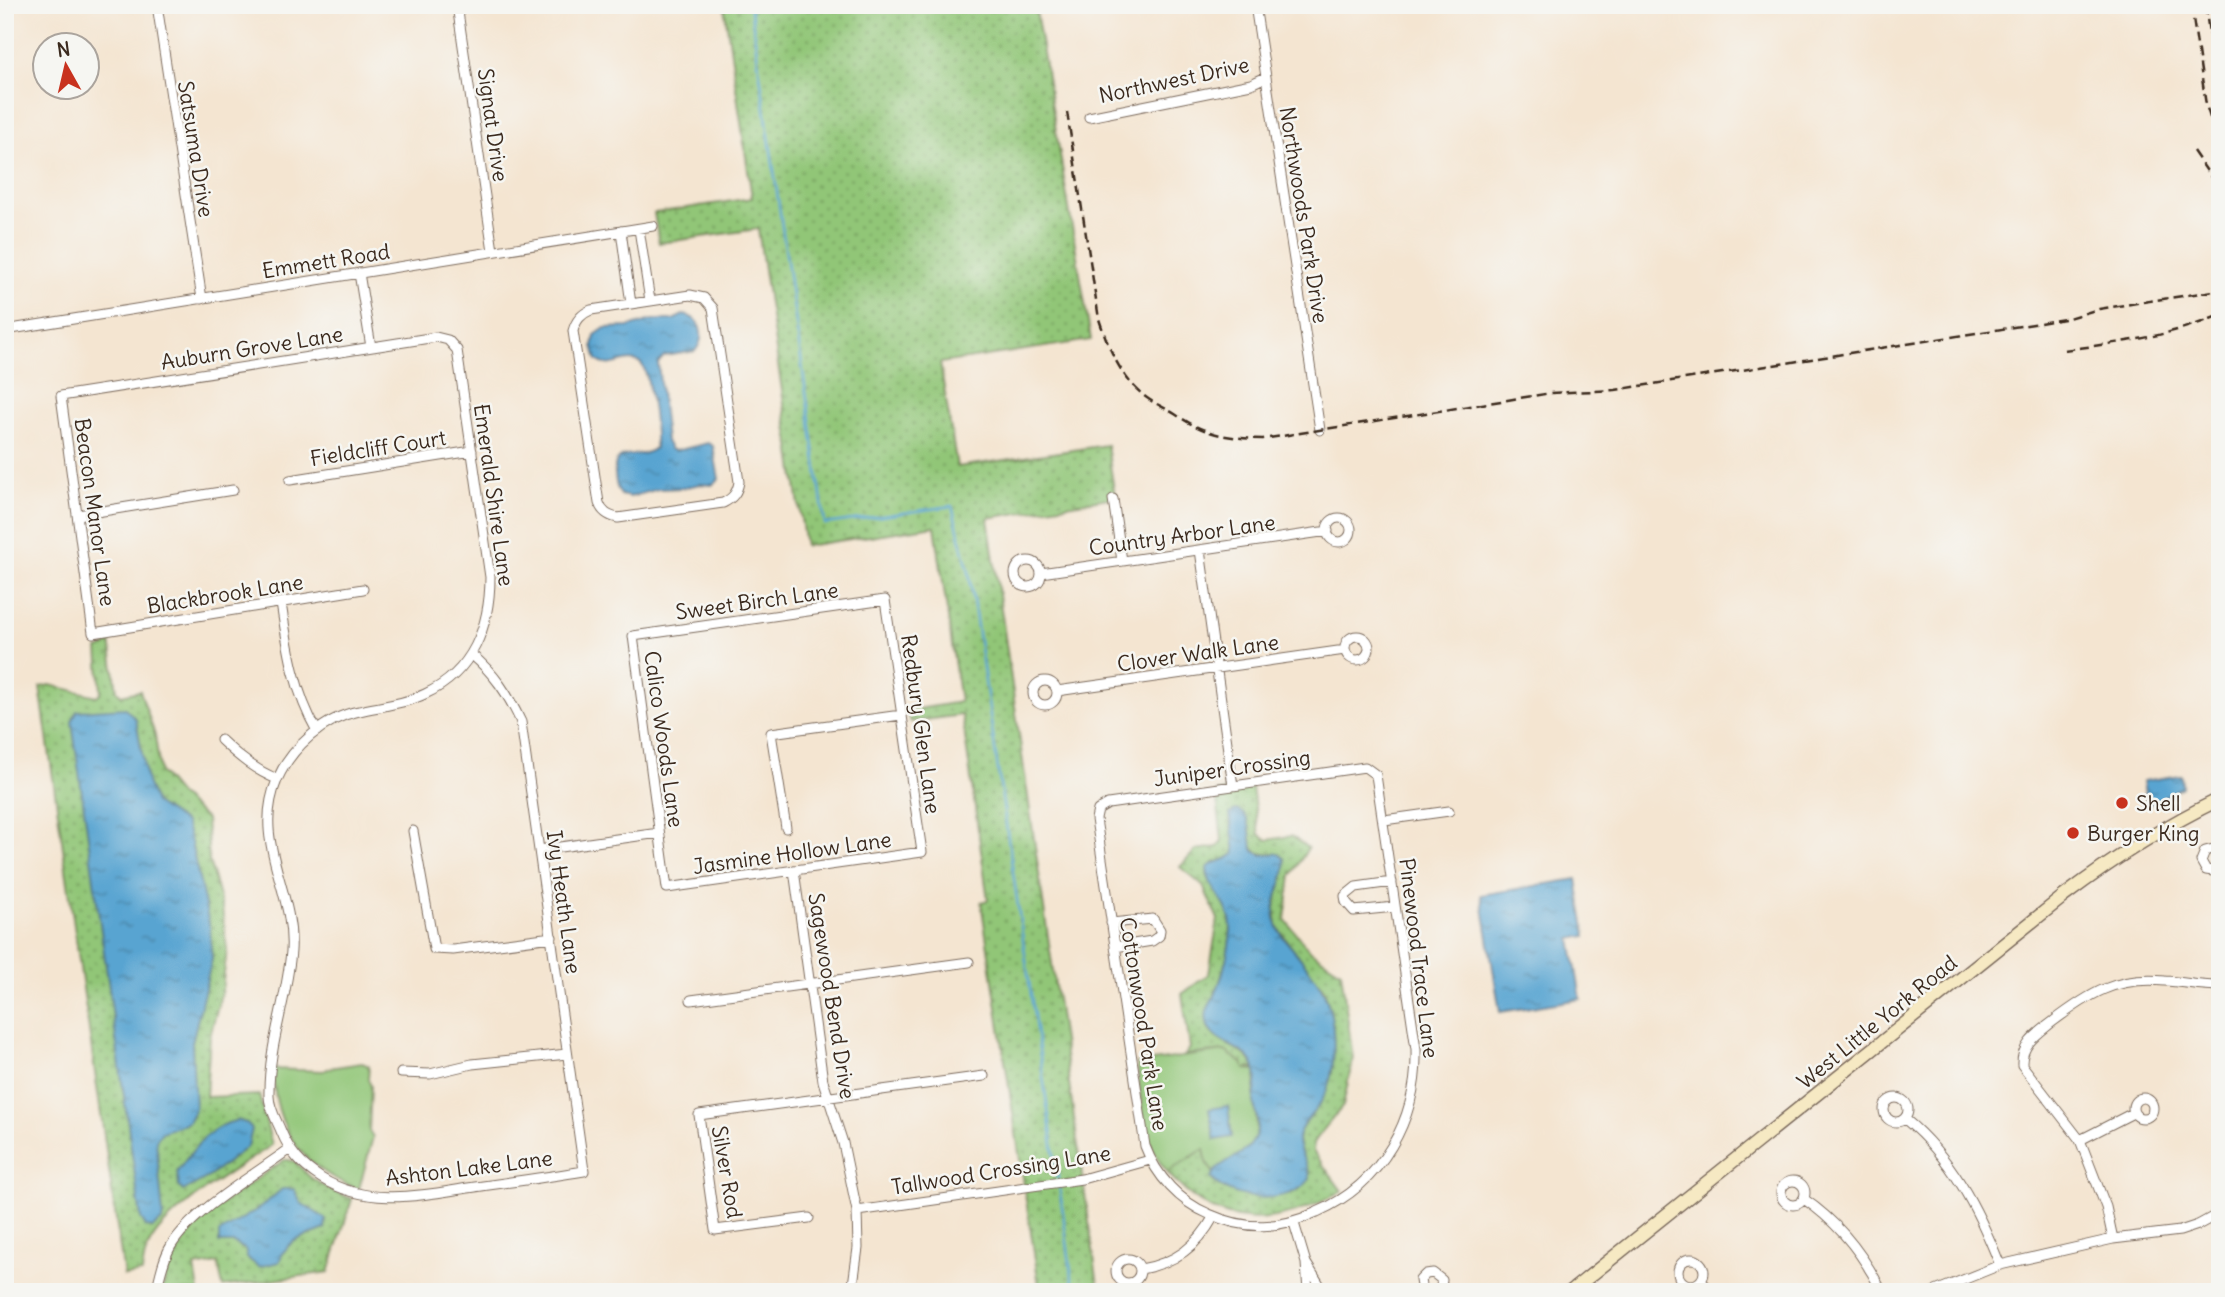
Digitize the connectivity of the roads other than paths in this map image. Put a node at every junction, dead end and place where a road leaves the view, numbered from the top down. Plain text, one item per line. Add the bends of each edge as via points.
1 (157, 5) edge
2 (457, 5) edge
3 (1255, 5) edge
4 (1266, 77) junction
5 (1089, 117) dead end
6 (653, 226) dead end
7 (639, 229) junction
8 (621, 231) junction
9 (494, 251) junction
10 (645, 267) junction
11 (627, 270) junction
12 (359, 273) junction
13 (202, 299) junction
14 (650, 301) junction
15 (632, 304) junction
16 (5, 330) edge
17 (448, 340) joint
18 (371, 347) junction
19 (61, 396) joint
20 (1320, 430) dead end
21 (472, 451) junction
22 (290, 480) dead end
23 (233, 490) dead end
24 (1113, 499) dead end
25 (78, 515) junction
26 (1328, 531) dead end
27 (1200, 550) junction
28 (1122, 561) junction
29 (1041, 573) dead end
30 (363, 589) dead end
31 (885, 600) joint
32 (281, 603) junction
33 (93, 632) joint
34 (633, 636) joint
35 (1345, 650) dead end
36 (471, 654) junction
37 (1216, 668) junction
38 (1057, 691) dead end
39 (901, 715) junction
40 (317, 730) junction
41 (222, 740) dead end
42 (1372, 770) joint
43 (277, 779) junction
44 (1233, 786) junction
45 (2220, 799) edge
46 (1098, 810) joint
47 (1449, 811) dead end
48 (1384, 820) junction
49 (786, 828) dead end
50 (413, 831) dead end
51 (659, 833) junction
52 (539, 850) junction
53 (922, 852) joint
54 (2220, 852) edge
55 (2220, 869) edge
56 (794, 870) junction
57 (1392, 883) junction
58 (667, 888) joint
59 (1395, 906) junction
60 (1111, 923) junction
61 (551, 937) junction
62 (1115, 947) junction
63 (969, 962) dead end
64 (810, 984) junction
65 (2220, 986) edge
66 (691, 1000) dead end
67 (567, 1054) junction
68 (401, 1073) dead end
69 (984, 1076) dead end
70 (828, 1097) junction
71 (2133, 1113) dead end
72 (1905, 1119) dead end
73 (2080, 1140) junction
74 (288, 1150) junction
75 (1150, 1160) junction
76 (584, 1171) joint
77 (1804, 1199) dead end
78 (857, 1210) junction
79 (2220, 1213) edge
80 (1214, 1216) junction
81 (809, 1218) dead end
82 (1294, 1223) junction
83 (2113, 1239) junction
84 (1306, 1263) junction
85 (2000, 1265) junction
86 (1141, 1269) dead end
87 (1701, 1281) dead end
88 (156, 1292) edge
89 (852, 1292) edge
90 (1308, 1292) edge
91 (1324, 1292) edge
92 (1422, 1292) edge
93 (1440, 1292) edge
94 (1570, 1292) edge
95 (1712, 1292) edge
96 (1882, 1292) edge
97 (1933, 1292) edge

1 - 13 street, Satsuma Drive
2 - 9 street, Signat Drive
3 - 4 street, Northwoods Park Drive
4 - 5 street, Northwest Drive via 1251,84
4 - 20 street, Northwoods Park Drive
6 - 7 street, Emmett Road
7 - 8 street, Emmett Road
7 - 10 street
8 - 9 street, Emmett Road
8 - 11 street
9 - 12 street, Emmett Road
10 - 11 street
10 - 14 street
11 - 15 street
12 - 13 street, Emmett Road
12 - 18 street
13 - 16 street, Emmett Road
14 - 15 street
14 - 15 street via 690,295 704,298 713,308 739,482 735,495 723,503 618,518 604,512 598,503 573,331 579,317 591,310
17 - 18 street, Auburn Grove Lane via 436,337
17 - 21 street, Emerald Shire Lane via 457,350
18 - 19 street, Auburn Grove Lane
19 - 25 street, Beacon Manor Lane
21 - 22 street, Fieldcliff Court
21 - 36 street, Emerald Shire Lane via 491,598 485,626
23 - 25 street
24 - 28 street
25 - 33 street, Beacon Manor Lane
26 - 27 street, Country Arbor Lane
27 - 28 street, Country Arbor Lane
27 - 37 street
28 - 29 street, Country Arbor Lane
30 - 32 street, Blackbrook Lane
31 - 34 street, Sweet Birch Lane
31 - 39 street, Redbury Glen Lane
32 - 33 street, Blackbrook Lane
32 - 40 street via 295,682
34 - 51 street, Calico Woods Lane
35 - 37 street, Clover Walk Lane
36 - 40 street, Emerald Shire Lane via 446,681 425,694 356,711
36 - 52 street, Ivy Heath Lane via 508,693 521,722
37 - 38 street, Clover Walk Lane
37 - 44 street
39 - 49 street via 771,733
39 - 53 street, Redbury Glen Lane
40 - 43 street, Emerald Shire Lane via 300,745
41 - 43 street via 240,759
42 - 44 street, Juniper Crossing via 1365,767
42 - 48 street, Pinewood Trace Lane
43 - 74 street via 267,831 291,946 285,996 272,1045 268,1100
44 - 46 street, Juniper Crossing via 1108,804
45 - 94 main road, West Little York Road via 2135,846 2059,900
46 - 60 street, Cottonwood Park Lane
47 - 48 street
48 - 57 street, Pinewood Trace Lane
50 - 61 street via 434,949
51 - 52 street
51 - 58 street, Calico Woods Lane
52 - 61 street, Ivy Heath Lane
53 - 56 street, Jasmine Hollow Lane
54 - 55 street via 2206,851 2201,861 2210,871
56 - 58 street, Jasmine Hollow Lane
56 - 64 street, Sagewood Bend Drive
57 - 59 street, Pinewood Trace Lane
57 - 59 street via 1356,887 1345,896 1354,911
59 - 82 street, Pinewood Trace Lane via 1416,1049 1407,1116 1388,1155 1360,1186
60 - 62 street, Cottonwood Park Lane
60 - 62 street via 1147,918 1160,930 1152,941
61 - 67 street, Ivy Heath Lane
62 - 75 street, Cottonwood Park Lane via 1142,1133
63 - 64 street
64 - 66 street
64 - 70 street, Sagewood Bend Drive
65 - 73 street via 2142,980 2102,989 2029,1041 2022,1065
67 - 68 street via 472,1064 430,1074
67 - 76 street, Ivy Heath Lane
69 - 70 street
70 - 78 street, Sagewood Bend Drive
70 - 81 street, Silver Rod via 699,1115 715,1230
71 - 73 street
72 - 85 street via 1956,1175
73 - 83 street
74 - 76 street, Ashton Lake Lane via 335,1187 365,1196 403,1198
74 - 88 street via 188,1226 171,1246
75 - 78 street, Tallwood Crossing Lane via 1083,1179
75 - 80 street, Cottonwood Park Lane via 1177,1194
77 - 96 street via 1857,1248
78 - 89 street, Sagewood Bend Drive
79 - 83 street via 2180,1231
80 - 82 street, Cottonwood Park Lane via 1248,1225
80 - 86 street via 1197,1243 1180,1256
82 - 84 street
83 - 85 street
84 - 90 street
84 - 91 street
85 - 97 street
87 - 95 street
92 - 93 street via 1420,1280 1433,1273 1442,1280

